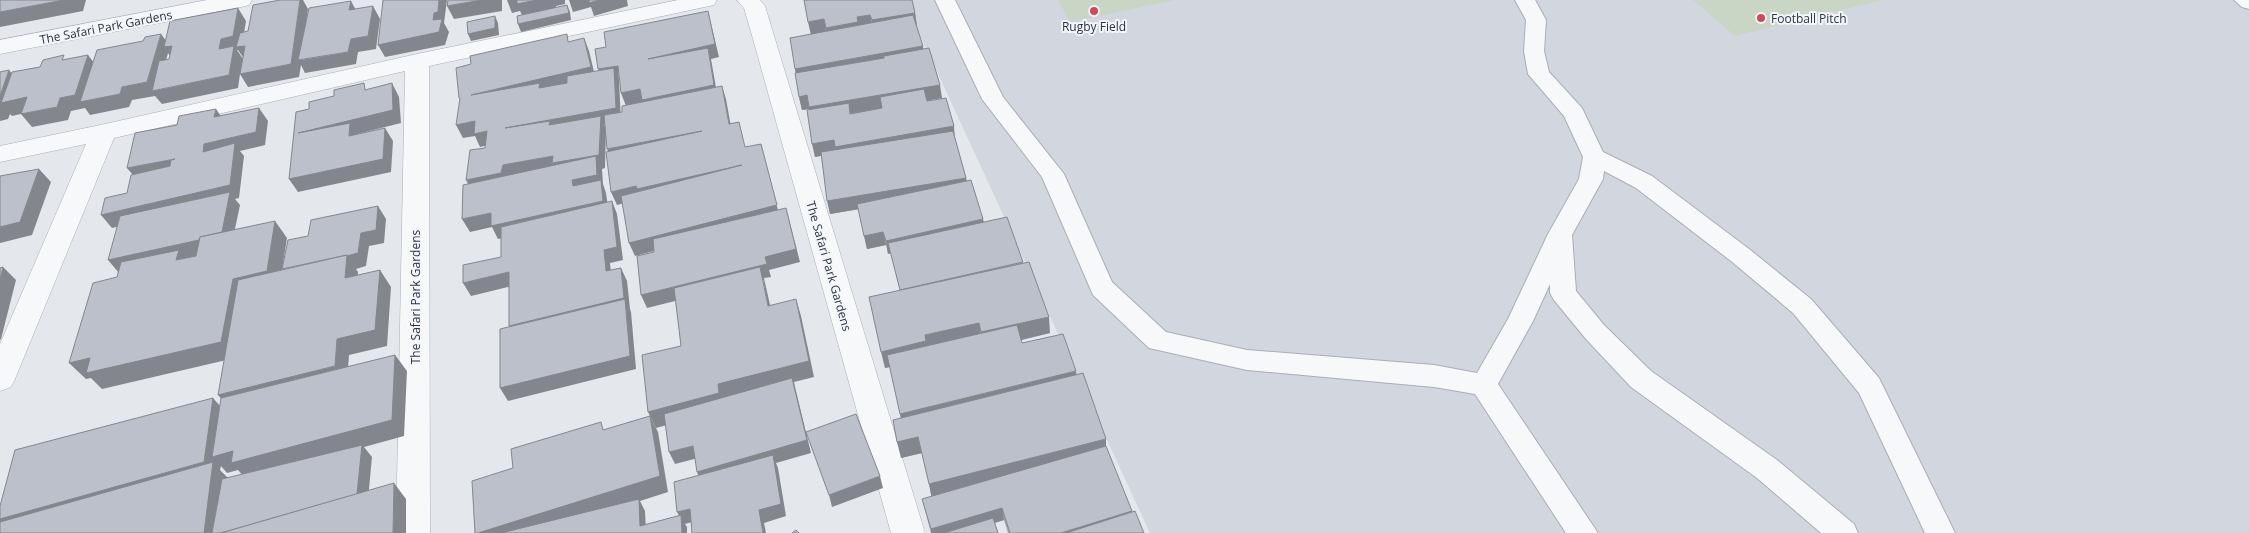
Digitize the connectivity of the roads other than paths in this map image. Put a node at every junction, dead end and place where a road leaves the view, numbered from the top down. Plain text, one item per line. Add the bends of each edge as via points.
1 (242, 0) edge
2 (706, 0) edge
3 (748, 0) edge
4 (945, 0) edge
5 (1525, 0) edge
6 (2244, 0) edge
7 (2249, 3) edge
8 (0, 47) edge
9 (417, 61) junction
10 (103, 134) junction
11 (0, 154) edge
12 (1594, 157) junction
13 (1560, 234) junction
14 (0, 379) edge
15 (1484, 385) junction
16 (414, 533) edge
17 (908, 533) edge
18 (1583, 533) edge
19 (1843, 533) edge
20 (1940, 533) edge

1 - 8 street, The Safari Park Gardens
2 - 9 street
3 - 17 street, The Safari Park Gardens via 754,6 764,39
4 - 15 lane via 994,99 1052,174 1102,288 1158,341 1247,360 1434,376
5 - 12 lane via 1536,20 1534,50 1539,74 1574,113
6 - 7 lane
9 - 10 street
9 - 16 street, The Safari Park Gardens
10 - 11 street
10 - 14 street
12 - 13 lane via 1591,180
12 - 20 lane via 1644,182 1802,306 1869,386
13 - 15 lane via 1520,320
13 - 19 lane via 1563,294 1595,332 1641,379 1767,469
15 - 18 lane

